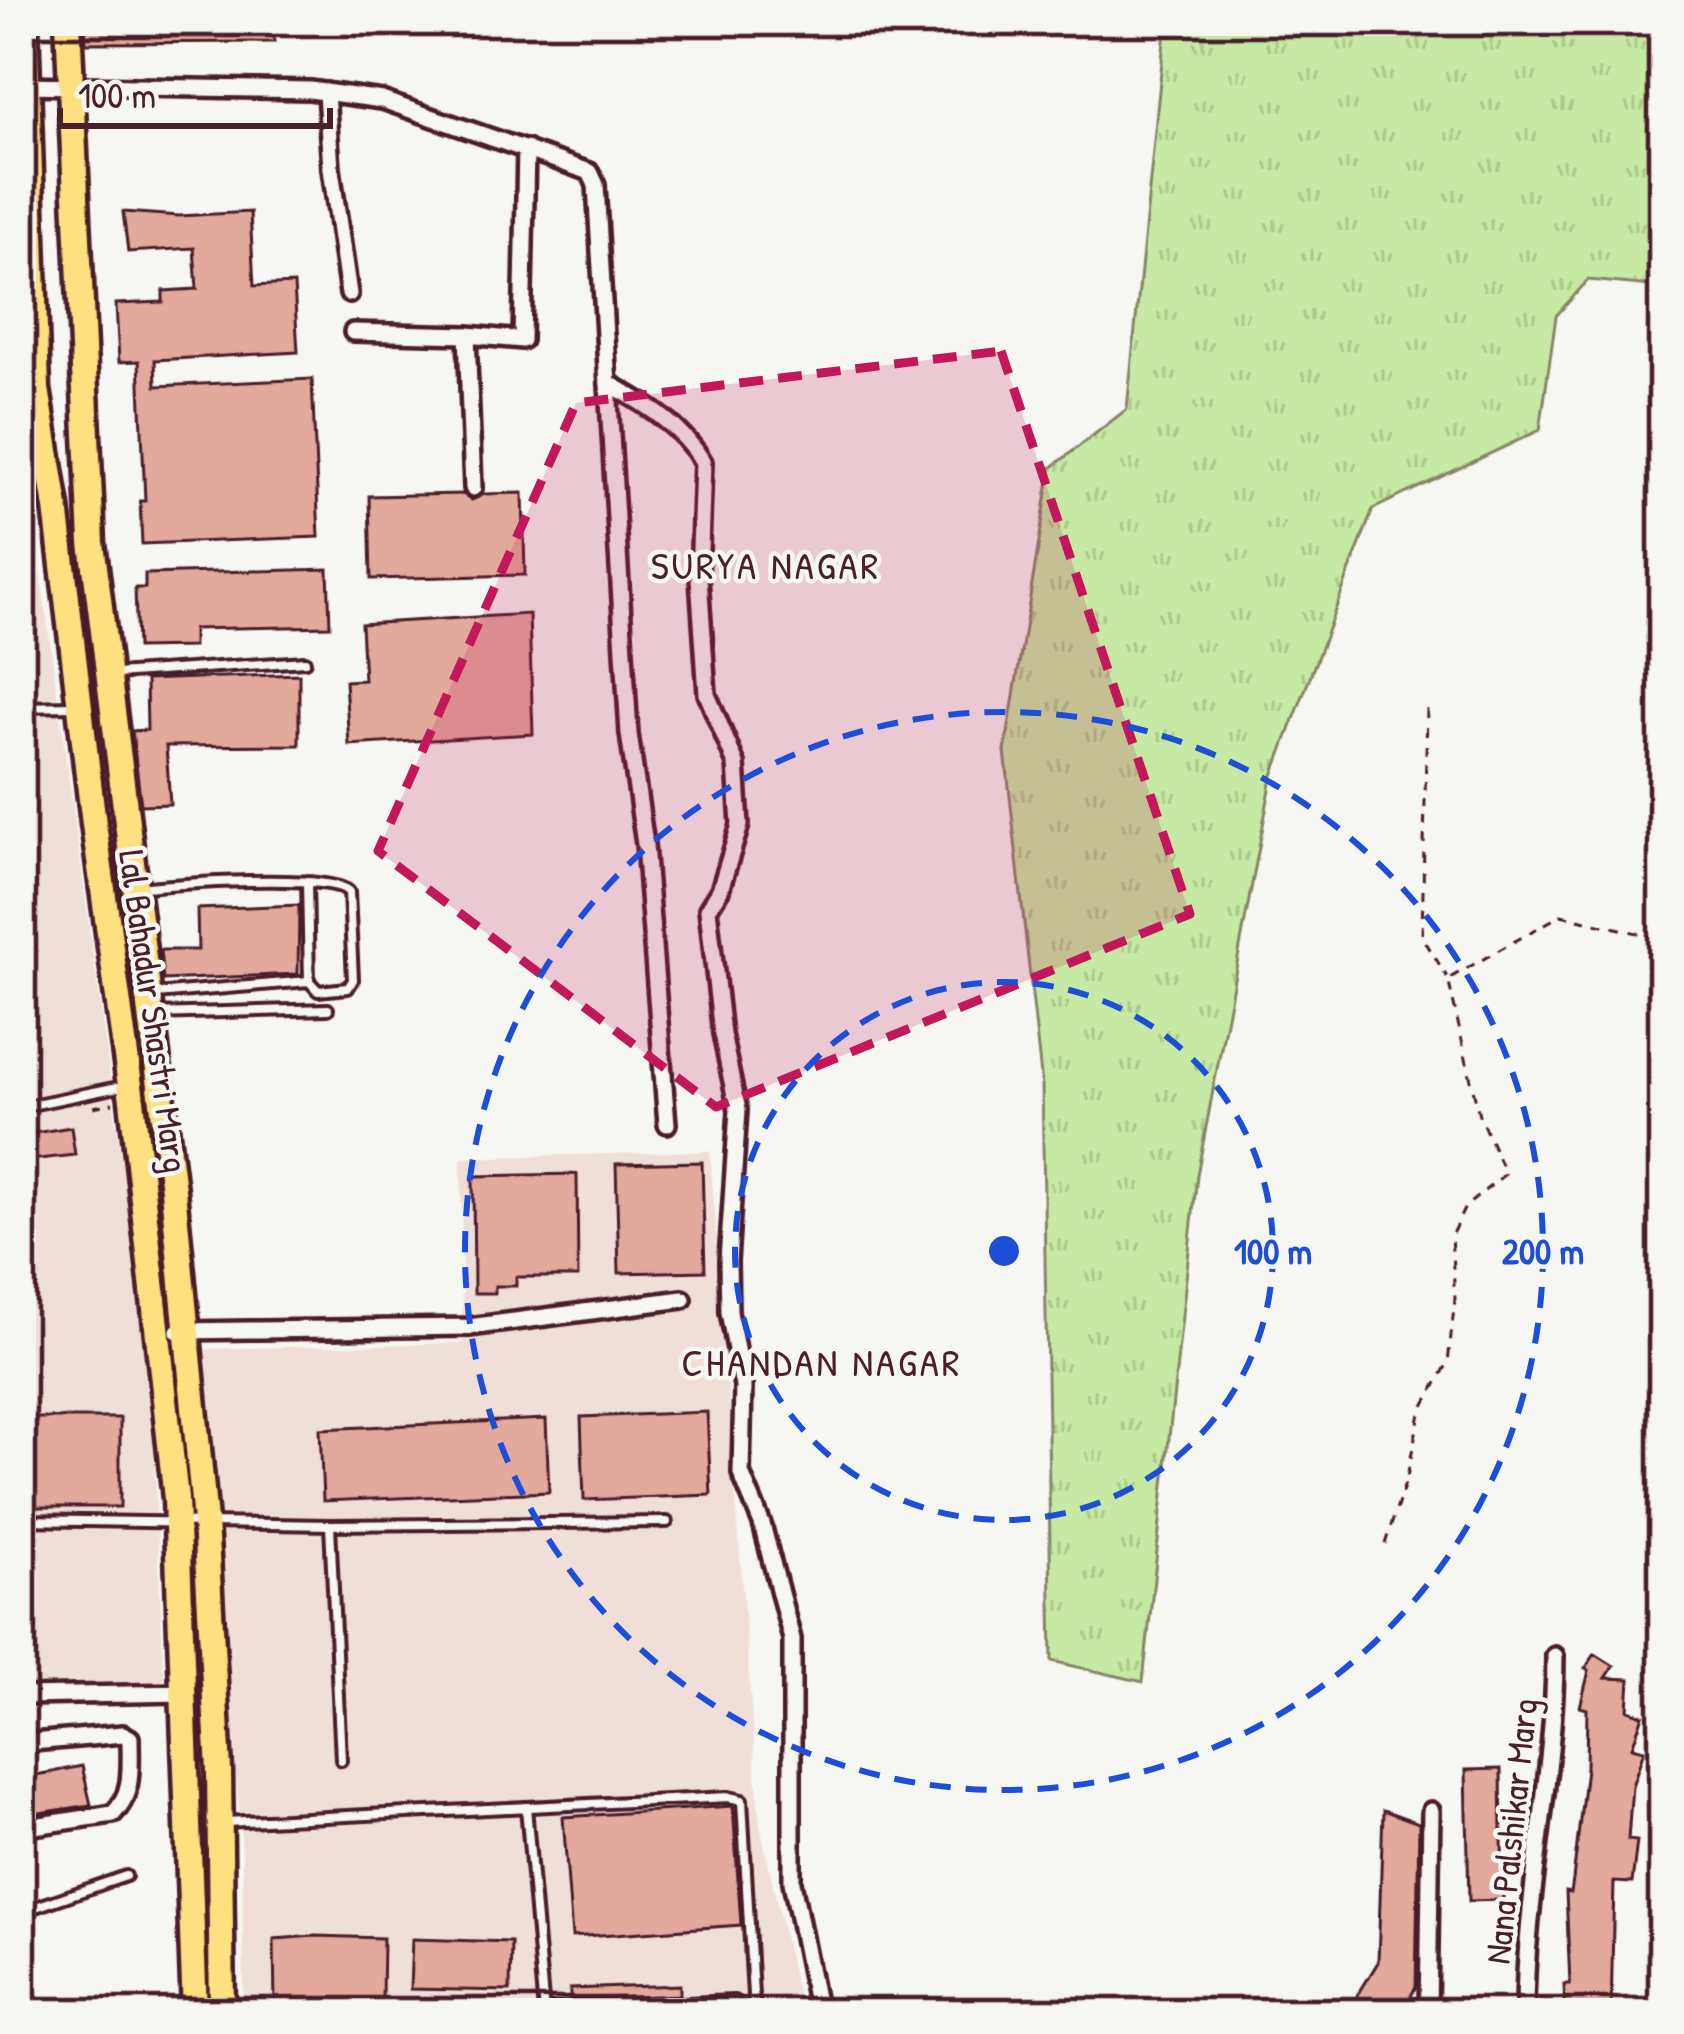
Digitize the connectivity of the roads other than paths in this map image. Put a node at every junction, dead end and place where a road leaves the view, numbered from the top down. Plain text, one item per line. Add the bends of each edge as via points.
1 (26, 21) edge
2 (68, 21) edge
3 (24, 85) edge
4 (69, 88) junction
5 (326, 92) junction
6 (526, 149) junction
7 (27, 189) edge
8 (349, 294) dead end
9 (28, 315) edge
10 (353, 332) dead end
11 (467, 335) junction
12 (608, 383) junction
13 (29, 388) edge
14 (43, 426) junction
15 (87, 426) junction
16 (473, 488) dead end
17 (305, 661) dead end
18 (108, 674) junction
19 (80, 706) junction
20 (21, 707) edge
21 (307, 880) junction
22 (136, 888) junction
23 (146, 968) junction
24 (115, 972) junction
25 (309, 981) junction
26 (150, 1004) junction
27 (328, 1009) dead end
28 (130, 1085) junction
29 (21, 1107) edge
30 (668, 1124) dead end
31 (683, 1299) dead end
32 (185, 1330) junction
33 (158, 1332) junction
34 (21, 1520) edge
35 (175, 1521) junction
36 (205, 1521) junction
37 (667, 1522) dead end
38 (330, 1525) junction
39 (1555, 1656) dead end
40 (185, 1693) junction
41 (21, 1696) edge
42 (21, 1743) edge
43 (340, 1760) dead end
44 (526, 1807) junction
45 (1431, 1811) dead end
46 (220, 1822) junction
47 (21, 1828) edge
48 (126, 1876) dead end
49 (21, 1912) edge
50 (734, 2001) dead end
51 (544, 2011) edge
52 (195, 2013) edge
53 (222, 2013) edge
54 (754, 2013) edge
55 (818, 2013) edge
56 (1428, 2013) edge
57 (1525, 2013) edge

1 - 3 main road, Lal Bahadur Shastri Marg
2 - 4 main road, Lal Bahadur Shastri Marg
3 - 4 street
3 - 7 main road, Lal Bahadur Shastri Marg
4 - 5 street
4 - 15 main road, Lal Bahadur Shastri Marg
5 - 6 street via 382,100
5 - 8 street
6 - 11 street via 522,340
6 - 12 street via 590,172 596,185
7 - 9 main road, Lal Bahadur Shastri Marg
9 - 13 main road, Lal Bahadur Shastri Marg
10 - 11 street
11 - 16 street
12 - 30 street via 628,734
12 - 55 street via 649,406 703,462 707,694 736,764 740,825 708,909 738,1110 729,1312 742,1386 741,1473 792,1639 792,1882
13 - 14 main road, Lal Bahadur Shastri Marg
14 - 15 main road
14 - 19 main road, Lal Bahadur Shastri Marg
15 - 18 main road, Lal Bahadur Shastri Marg
17 - 18 lane
18 - 22 main road, Lal Bahadur Shastri Marg
19 - 20 lane
19 - 24 main road, Lal Bahadur Shastri Marg
21 - 22 lane
21 - 25 lane
21 - 25 lane via 337,882 349,892 353,980 333,992 318,992
22 - 23 main road, Lal Bahadur Shastri Marg
23 - 24 main road
23 - 26 main road, Lal Bahadur Shastri Marg
24 - 28 main road, Lal Bahadur Shastri Marg
25 - 26 lane
26 - 27 lane
26 - 32 main road, Lal Bahadur Shastri Marg
28 - 29 lane
28 - 33 main road, Lal Bahadur Shastri Marg
31 - 32 street via 469,1327
32 - 33 street
32 - 36 main road, Lal Bahadur Shastri Marg
33 - 35 main road, Lal Bahadur Shastri Marg
34 - 35 lane
35 - 36 lane
35 - 40 main road, Lal Bahadur Shastri Marg
36 - 38 lane
36 - 46 main road, Lal Bahadur Shastri Marg
37 - 38 lane
38 - 43 lane
39 - 57 street, Nana Palshikar Marg
40 - 41 street
40 - 52 main road, Lal Bahadur Shastri Marg
42 - 47 street via 130,1738 127,1796 113,1814
44 - 46 lane
44 - 51 lane
44 - 54 lane via 742,1800
45 - 56 street
46 - 53 main road, Lal Bahadur Shastri Marg
48 - 49 lane
50 - 51 lane

